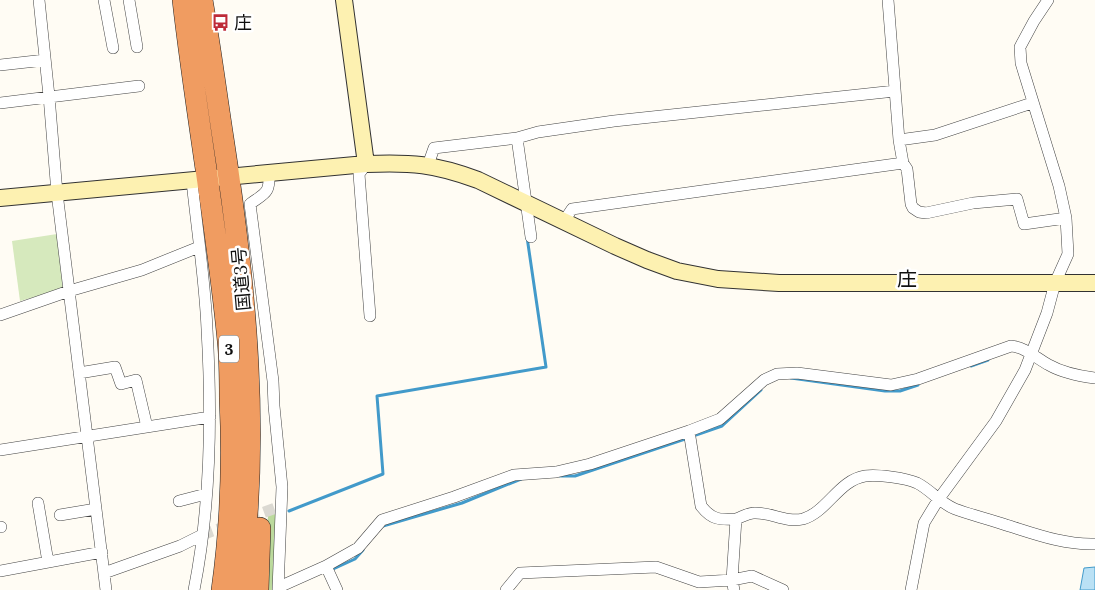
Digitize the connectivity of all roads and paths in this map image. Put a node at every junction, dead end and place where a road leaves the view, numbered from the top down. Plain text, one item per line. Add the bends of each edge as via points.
1 (39, 0) edge
2 (104, 0) edge
3 (128, 0) edge
4 (183, 0) edge
5 (202, 0) edge
6 (344, 0) edge
7 (888, 0) edge
8 (1048, 0) edge
9 (138, 47) dead end
10 (114, 48) dead end
11 (45, 60) junction
12 (0, 65) edge
13 (139, 86) dead end
14 (895, 91) junction
15 (49, 96) junction
16 (0, 103) edge
17 (1032, 103) junction
18 (517, 138) junction
19 (899, 140) junction
20 (904, 163) junction
21 (366, 164) junction
22 (428, 165) junction
23 (269, 173) junction
24 (230, 177) junction
25 (200, 181) junction
26 (57, 193) junction
27 (0, 198) edge
28 (526, 202) junction
29 (1066, 218) junction
30 (564, 221) junction
31 (531, 237) dead end
32 (199, 247) junction
33 (1056, 283) junction
34 (1095, 283) edge
35 (69, 291) junction
36 (0, 315) edge
37 (370, 316) dead end
38 (1031, 354) junction
39 (79, 373) junction
40 (1095, 378) edge
41 (210, 417) junction
42 (250, 424) junction
43 (148, 427) junction
44 (689, 431) junction
45 (87, 437) junction
46 (0, 450) edge
47 (206, 494) junction
48 (938, 500) junction
49 (179, 501) dead end
50 (38, 504) dead end
51 (96, 509) junction
52 (60, 515) dead end
53 (736, 519) junction
54 (202, 535) junction
55 (1095, 544) edge
56 (102, 552) junction
57 (48, 562) junction
58 (326, 566) junction
59 (0, 571) edge
60 (104, 572) junction
61 (733, 585) edge
62 (272, 589) edge
63 (106, 590) edge
64 (194, 590) edge
65 (222, 590) edge
66 (239, 590) edge
67 (338, 590) edge
68 (506, 590) edge
69 (783, 590) edge
70 (911, 590) edge

1 - 11 street
2 - 10 street
3 - 9 street
4 - 25 highway, 国道3号 / 3
5 - 24 highway, 国道3号 / 3
6 - 21 street
7 - 14 street
8 - 17 street via 1020,47
11 - 12 street
11 - 15 street
13 - 15 street
14 - 18 street via 614,122 538,132
14 - 19 street
15 - 16 street
15 - 26 street
17 - 19 street via 935,136
17 - 29 street
18 - 22 street via 434,148
18 - 28 street
19 - 20 street
20 - 29 street via 911,204 919,212 1017,200 1024,224
20 - 30 street via 572,209
21 - 22 street via 403,162
21 - 23 street
21 - 37 street via 359,174
22 - 28 street via 452,170
23 - 24 street
23 - 62 street via 270,186 250,204 273,381 282,487
24 - 25 street
24 - 42 highway, 国道3号 / 3 via 240,264
25 - 26 street
25 - 32 street
25 - 65 highway, 国道3号 / 3 via 218,252 228,343 232,428 230,520
26 - 27 street
26 - 35 street
28 - 30 street
28 - 31 street
29 - 33 street via 1068,254
30 - 33 street via 647,260 677,271 718,279
32 - 35 street via 142,270
32 - 41 street via 207,328
33 - 34 street
33 - 38 street
35 - 36 street
35 - 39 street
38 - 40 street via 1072,375
38 - 44 street via 1020,346 1011,346 918,379 891,385 797,373 777,374 764,380 720,419
38 - 48 street via 996,421
39 - 43 street via 115,367 121,384 136,380
39 - 45 street
41 - 43 street
41 - 47 street
42 - 62 highway via 260,464
42 - 66 highway, 国道3号 / 3 via 247,524
43 - 45 street
44 - 53 street via 701,506 718,520
44 - 58 street via 590,464 556,472 514,475 382,520 358,548
45 - 46 street
45 - 51 street
47 - 49 street
47 - 54 street
48 - 53 street via 916,483 878,475 863,476 851,481 809,517 787,520 753,513
48 - 55 street via 1049,538
48 - 70 street via 924,523
50 - 57 street
51 - 52 street
51 - 56 street
53 - 61 street
54 - 60 street via 180,546
54 - 64 street
56 - 57 street
56 - 60 street
57 - 59 street
58 - 62 street
58 - 67 street
60 - 63 street
61 - 68 street via 700,582 656,567 520,573
61 - 69 street via 752,576

